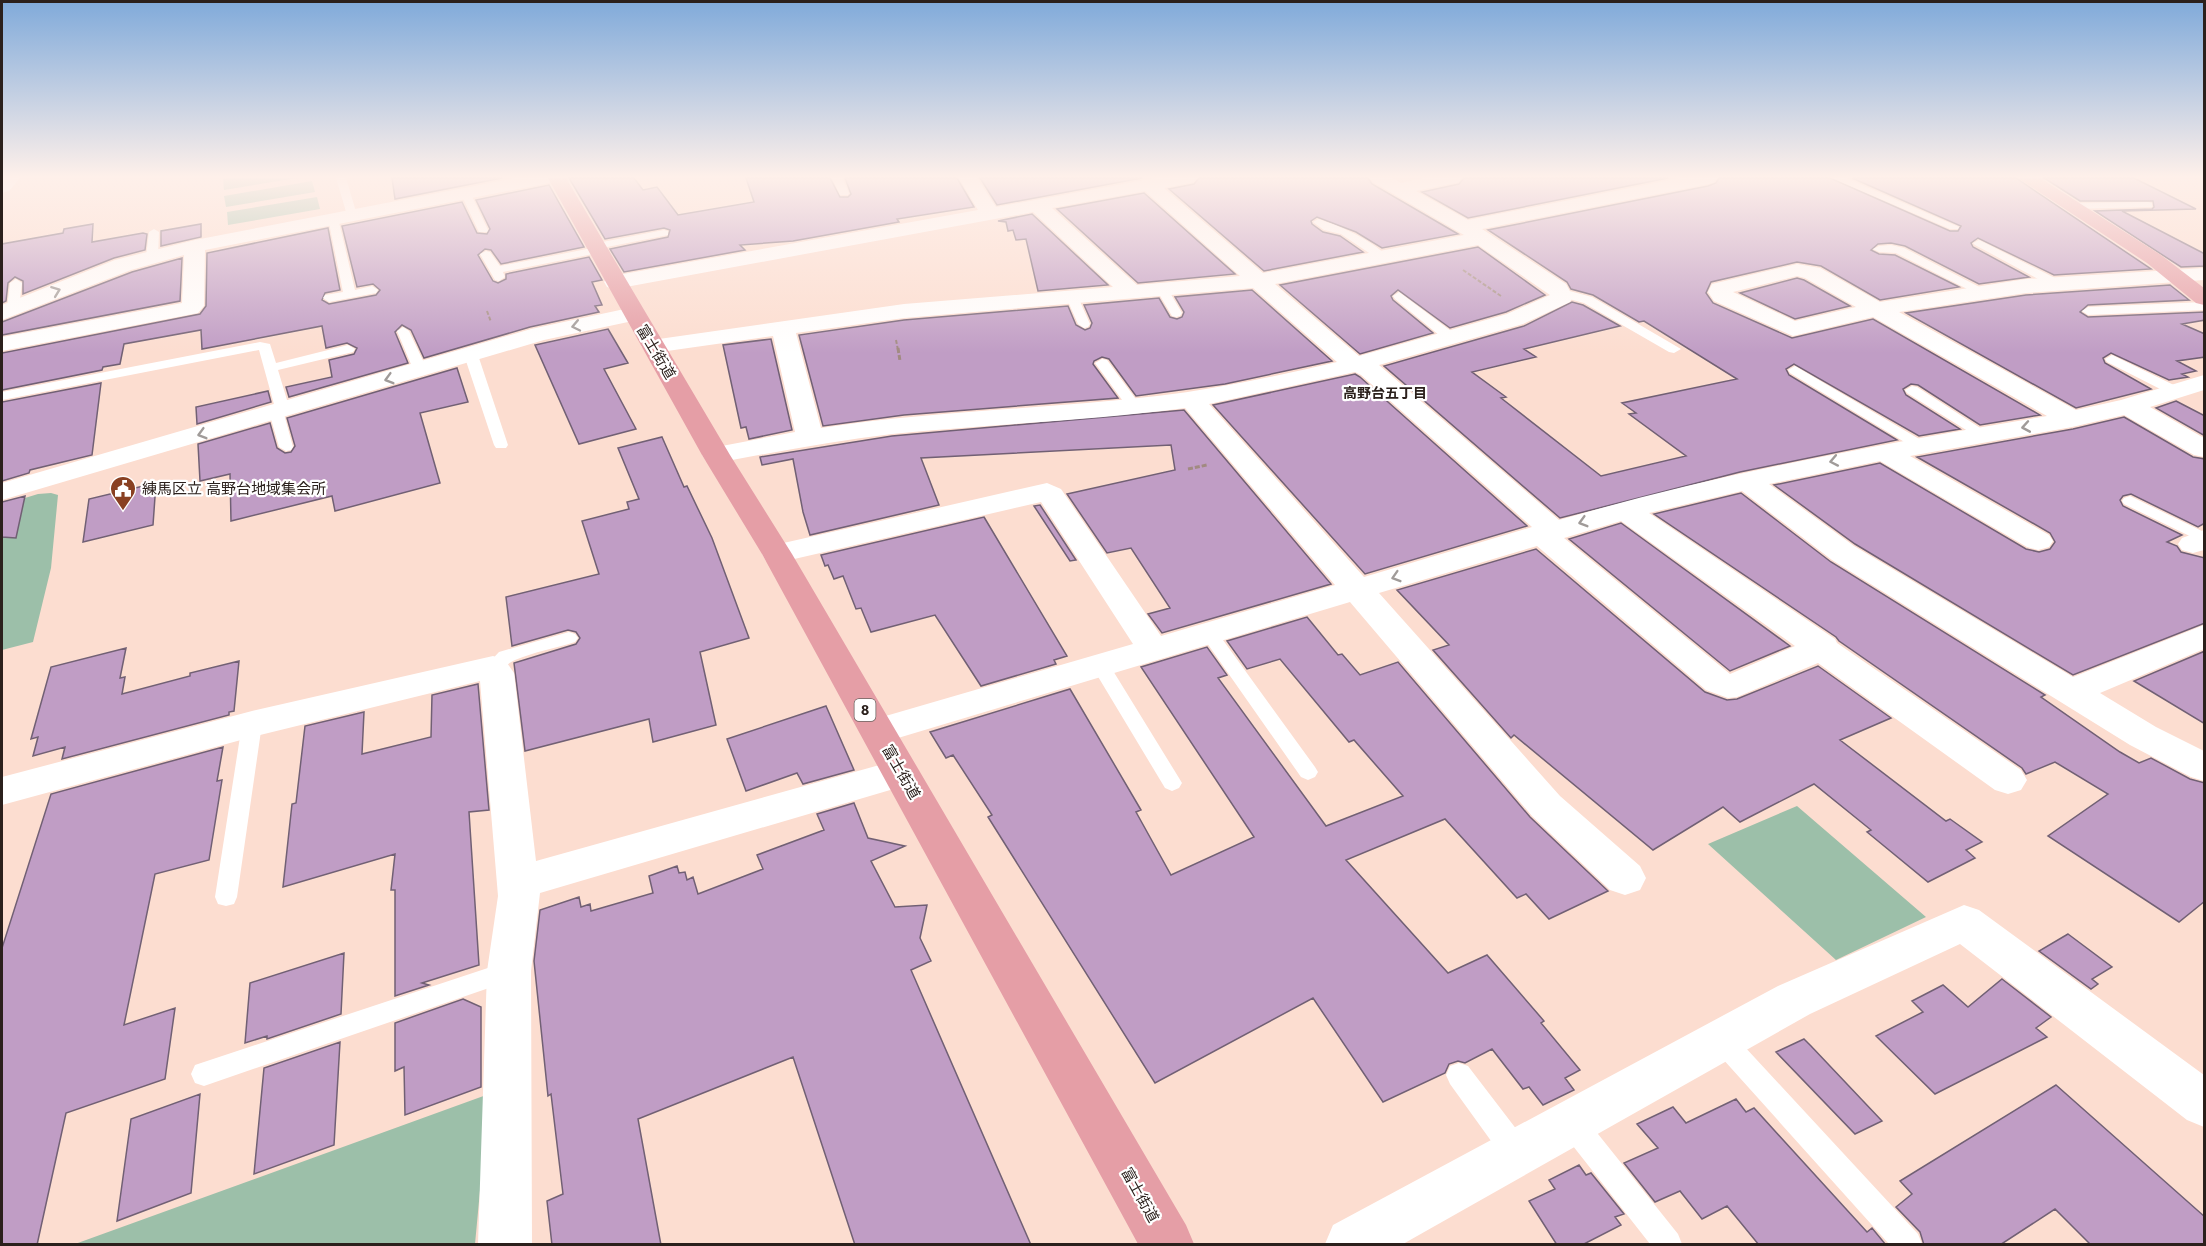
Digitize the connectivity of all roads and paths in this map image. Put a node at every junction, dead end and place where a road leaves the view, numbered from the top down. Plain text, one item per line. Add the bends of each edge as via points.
1 (154, 236) edge
2 (244, 236) edge
3 (345, 236) edge
4 (590, 236) edge
5 (650, 236) edge
6 (864, 236) edge
7 (1071, 236) edge
8 (1206, 236) edge
9 (1351, 236) edge
10 (1460, 236) edge
11 (1478, 236) edge
12 (2117, 236) edge
13 (1980, 243) dead end
14 (195, 246) junction
15 (1430, 247) junction
16 (597, 248) junction
17 (1879, 249) dead end
18 (486, 254) dead end
19 (152, 257) junction
20 (1382, 257) junction
21 (2205, 274) edge
22 (2180, 277) junction
23 (1256, 281) junction
24 (615, 282) junction
25 (16, 283) dead end
26 (2059, 285) junction
27 (1162, 289) junction
28 (372, 290) dead end
29 (1132, 292) junction
30 (1562, 293) junction
31 (1985, 293) junction
32 (350, 294) junction
33 (1399, 296) dead end
34 (1072, 297) junction
35 (329, 298) dead end
36 (2205, 298) edge
37 (2205, 306) edge
38 (1876, 309) junction
39 (7, 310) edge
40 (2088, 311) dead end
41 (1176, 313) dead end
42 (634, 314) junction
43 (1528, 314) junction
44 (1084, 324) dead end
45 (783, 328) junction
46 (403, 331) dead end
47 (1450, 338) junction
48 (2, 344) edge
49 (653, 346) junction
50 (348, 349) dead end
51 (1674, 349) dead end
52 (471, 355) junction
53 (2112, 359) dead end
54 (1102, 363) dead end
55 (1359, 365) junction
56 (271, 368) junction
57 (420, 369) junction
58 (1796, 370) dead end
59 (2205, 382) edge
60 (1912, 390) dead end
61 (2175, 391) junction
62 (2, 396) edge
63 (1191, 399) junction
64 (1133, 405) junction
65 (2128, 406) junction
66 (280, 411) junction
67 (2072, 419) junction
68 (1984, 435) junction
69 (810, 438) junction
70 (501, 445) dead end
71 (1921, 446) junction
72 (286, 447) dead end
73 (2205, 449) edge
74 (1884, 452) junction
75 (716, 455) junction
76 (1745, 480) junction
77 (2, 492) edge
78 (2130, 501) dead end
79 (1625, 510) junction
80 (1547, 532) junction
81 (2038, 541) dead end
82 (2201, 541) edge
83 (777, 554) junction
84 (1355, 589) junction
85 (1209, 633) junction
86 (2205, 636) edge
87 (569, 638) dead end
88 (1823, 647) junction
89 (1153, 649) junction
90 (1100, 665) junction
91 (493, 668) junction
92 (2071, 692) junction
93 (252, 724) junction
94 (878, 731) junction
95 (2205, 767) edge
96 (901, 772) junction
97 (1308, 772) dead end
98 (2008, 780) dead end
99 (1172, 783) dead end
100 (2, 791) edge
101 (1625, 878) dead end
102 (517, 883) junction
103 (226, 897) dead end
104 (509, 971) junction
105 (1722, 1040) junction
106 (204, 1074) dead end
107 (1459, 1075) dead end
108 (2205, 1104) edge
109 (1572, 1123) junction
110 (1517, 1153) junction
111 (505, 1245) edge
112 (1167, 1245) edge
113 (1352, 1245) edge
114 (1668, 1245) edge
115 (1908, 1245) edge

1 - 19 lane
2 - 14 street
3 - 32 lane
4 - 16 main road, 富士街道 / 8
5 - 16 lane
6 - 24 street
7 - 29 street
8 - 23 street
9 - 20 lane
10 - 15 street
11 - 30 street
12 - 22 main road
13 - 26 lane
14 - 19 street
14 - 48 street via 190,308
15 - 20 street
15 - 43 path
16 - 18 lane via 498,273
16 - 24 main road, 富士街道 / 8
17 - 31 lane via 1900,250
39 -> 19 street
20 - 23 street
21 - 22 street
22 - 26 street
22 - 36 main road
23 - 27 street
23 - 55 street
24 - 42 main road, 富士街道 / 8
25 - 39 lane
26 - 31 street
27 - 29 street
27 - 41 lane
28 - 32 lane
29 - 34 street
30 - 43 street via 1548,306
30 - 51 lane via 1588,300
31 - 38 street
32 - 35 lane
33 - 47 lane
34 - 44 lane
34 - 45 street via 904,311
37 - 40 lane
38 - 38 street via 1793,329 1719,292 1803,270
38 - 67 street
42 - 49 main road, 富士街道 / 8
42 -> 52 street via 539,334
43 - 47 street
45 - 49 street
45 - 69 street
46 - 57 lane
47 - 55 street
49 - 75 main road, 富士街道 / 8
50 - 56 lane
52 - 57 street
52 - 70 lane
53 - 61 lane
54 - 64 lane
55 - 63 street
55 - 80 street via 1370,370
56 - 62 lane via 265,347 252,346
56 - 66 lane
57 -> 66 street
58 - 71 lane
59 - 61 street
60 - 68 lane
61 - 65 street
63 - 64 street
63 - 84 street
64 - 69 street via 910,424
65 - 67 street
65 - 73 street
66 - 72 lane
66 -> 77 street
67 -> 68 street
68 - 71 street
69 - 75 street
71 - 74 street
74 -> 76 street
74 - 81 street
75 - 83 main road, 富士街道 / 8
76 - 79 street
76 - 92 street via 1843,553
78 - 82 lane
79 -> 80 street
79 - 88 street
80 -> 84 street
80 - 88 street via 1718,682 1737,685
83 - 89 street via 1047,492
83 - 94 main road, 富士街道 / 8
84 - 85 street
84 - 101 street via 1546,806
85 - 89 street
85 - 97 lane
86 - 92 street
87 - 91 lane via 506,656
88 - 98 street
89 - 90 street
90 - 94 street
90 - 99 lane
91 - 93 street
91 - 102 street via 497,673
92 - 95 street via 2143,736
93 - 100 street
93 - 103 lane
94 - 96 main road, 富士街道 / 8
96 - 102 street
96 - 112 main road, 富士街道 / 8
102 - 104 street via 519,896
104 - 106 lane
104 - 111 street
105 - 108 street via 1794,1000 1964,923
105 - 109 street
105 - 115 lane
107 - 110 lane
109 - 110 street
109 - 114 lane
110 - 113 street

